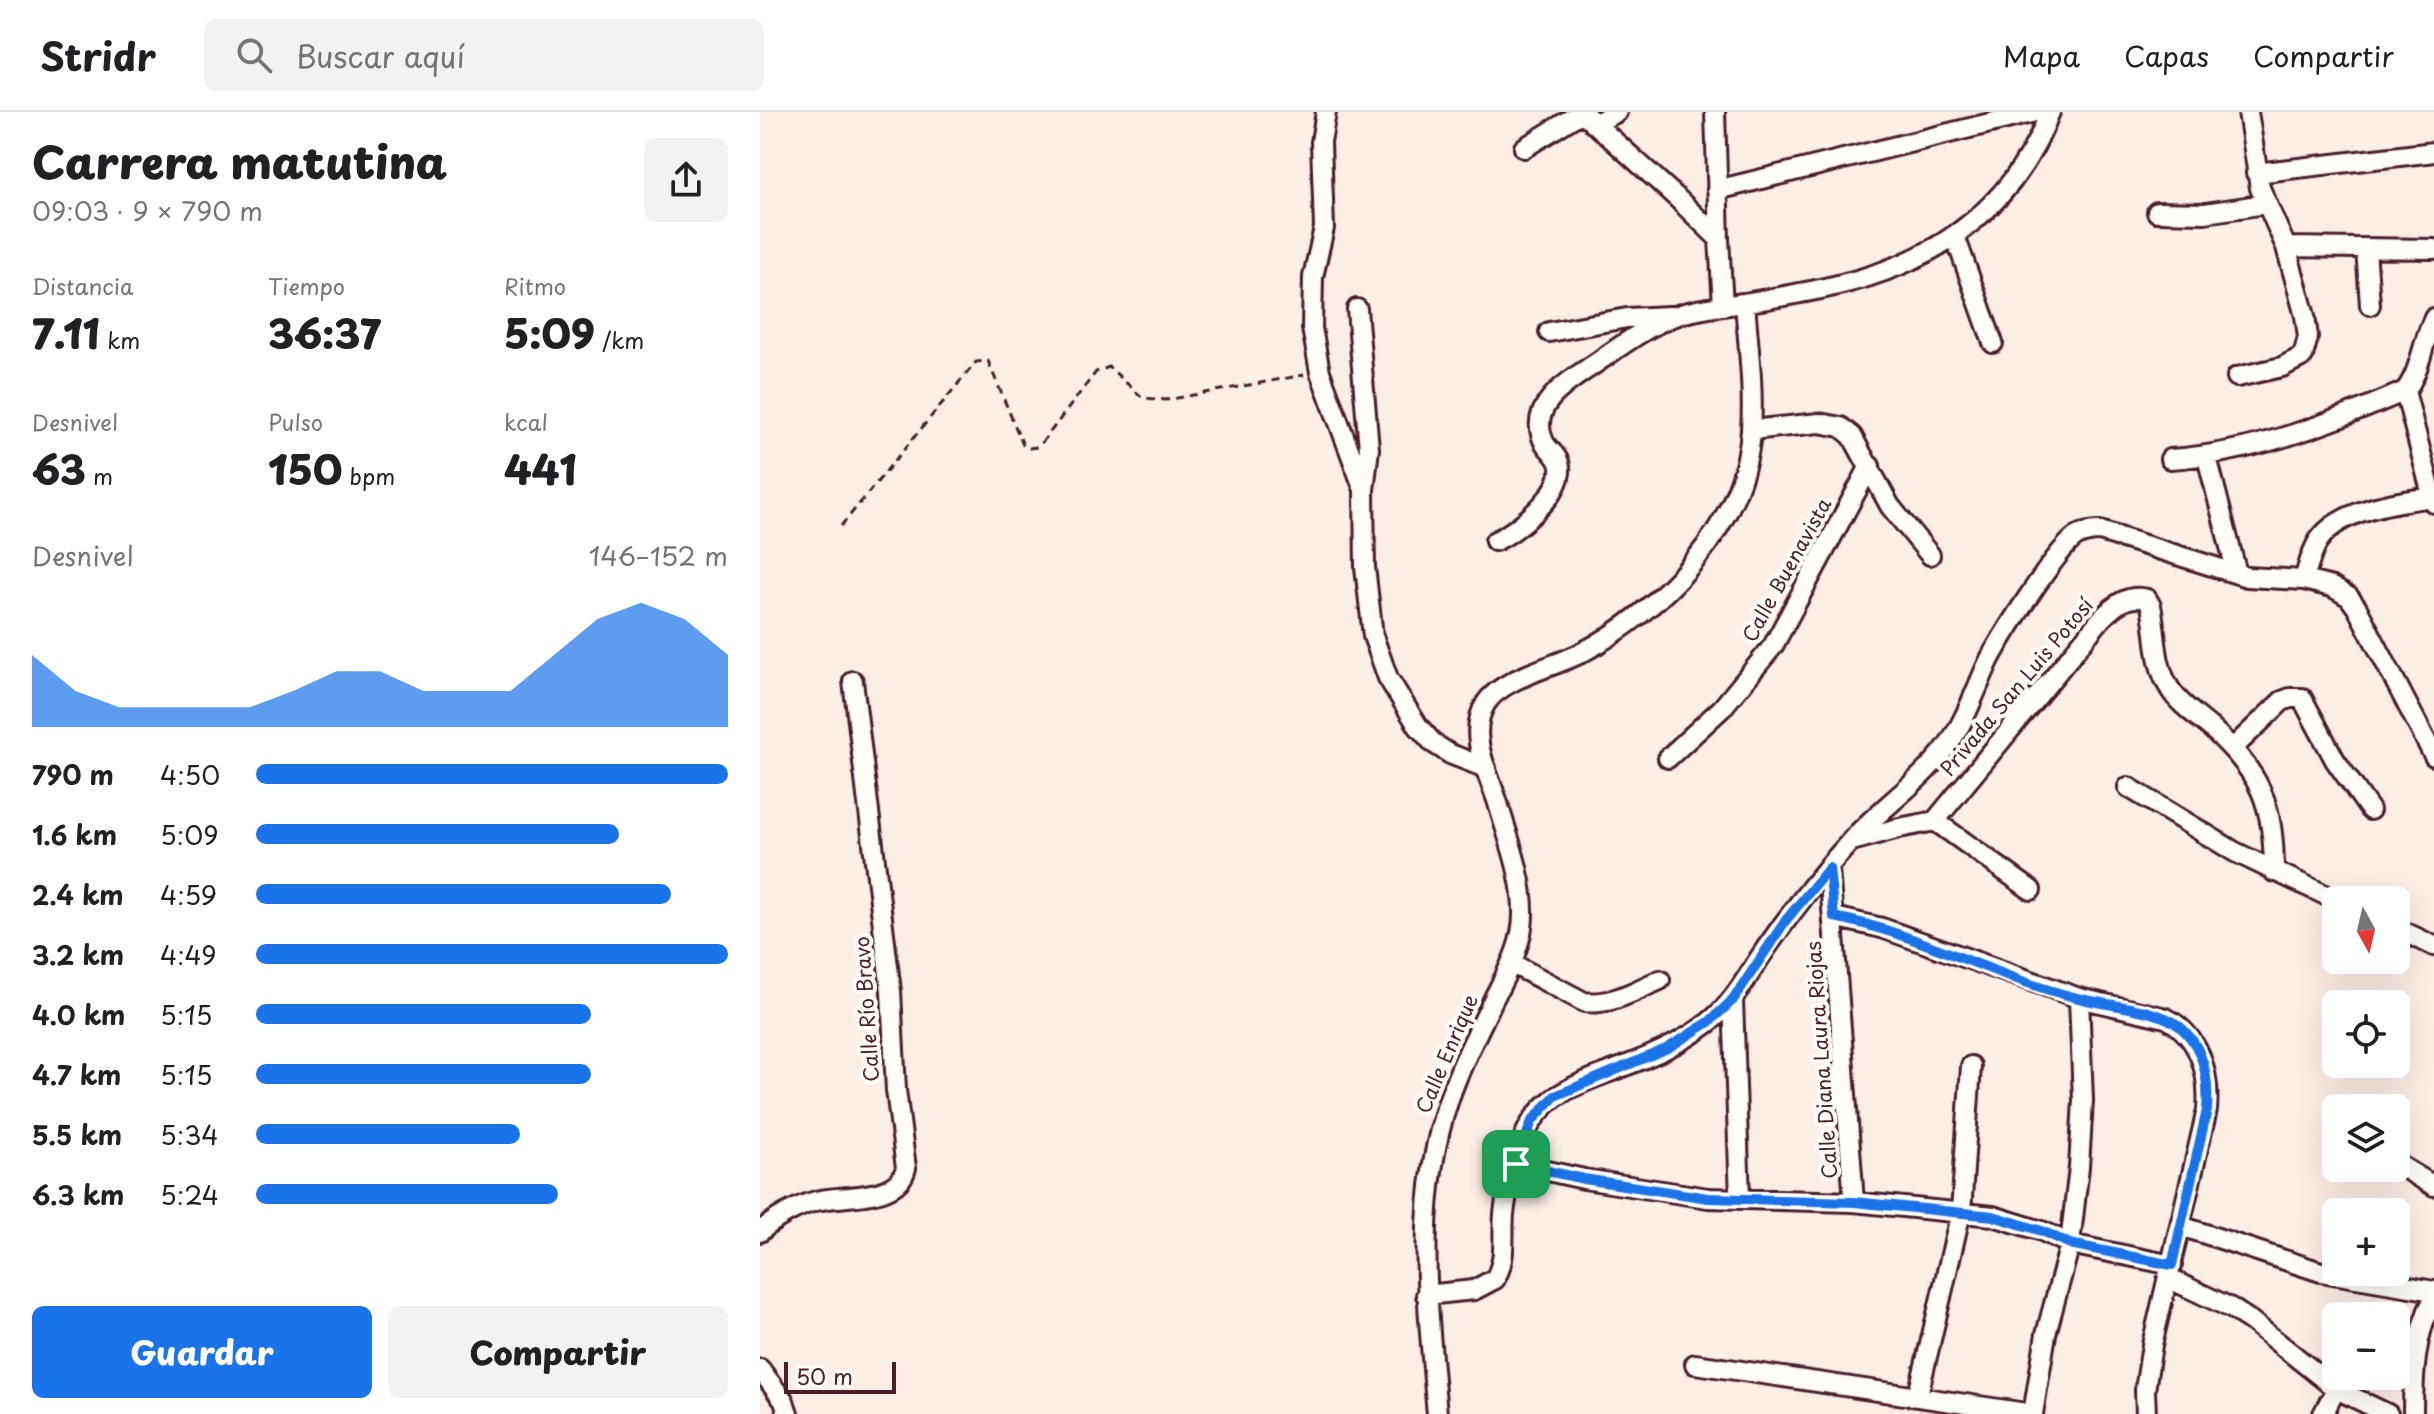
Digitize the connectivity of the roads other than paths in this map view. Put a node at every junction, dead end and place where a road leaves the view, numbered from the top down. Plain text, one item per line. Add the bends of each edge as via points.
1 (1326, 112) edge
2 (1617, 112) edge
3 (1715, 112) edge
4 (2035, 112) edge
5 (2050, 112) edge
6 (2248, 112) edge
7 (1588, 118) edge
8 (1524, 148) dead end
9 (2434, 152) edge
10 (2256, 173) junction
11 (1717, 190) junction
12 (2266, 204) junction
13 (2157, 212) dead end
14 (1955, 236) junction
15 (1719, 239) junction
16 (2286, 247) junction
17 (2366, 248) junction
18 (2434, 249) edge
19 (1745, 303) junction
20 (2370, 305) dead end
21 (1723, 306) junction
22 (1357, 309) dead end
23 (1677, 315) junction
24 (2434, 318) edge
25 (1549, 332) dead end
26 (1993, 343) dead end
27 (2237, 377) dead end
28 (2405, 391) junction
29 (1751, 430) junction
30 (2207, 457) junction
31 (2170, 459) dead end
32 (2430, 465) edge
33 (1870, 466) junction
34 (1364, 490) junction
35 (2434, 499) edge
36 (1495, 541) dead end
37 (1930, 555) dead end
38 (2237, 574) junction
39 (2304, 580) junction
40 (853, 681) dead end
41 (2434, 714) edge
42 (2416, 725) junction
43 (2233, 748) junction
44 (2434, 756) edge
45 (1668, 758) dead end
46 (1486, 768) junction
47 (2128, 787) dead end
48 (2370, 810) dead end
49 (1935, 821) junction
50 (1850, 842) junction
51 (1829, 868) junction
52 (2274, 872) junction
53 (2031, 890) dead end
54 (2322, 894) edge
55 (1834, 917) junction
56 (2410, 935) edge
57 (2434, 946) edge
58 (1511, 963) junction
59 (1660, 980) dead end
60 (2079, 998) junction
61 (1733, 1000) junction
62 (1971, 1066) dead end
63 (1516, 1164) junction
64 (2410, 1171) edge
65 (2434, 1186) edge
66 (1740, 1199) junction
67 (1854, 1202) junction
68 (1961, 1212) junction
69 (2181, 1226) junction
70 (760, 1232) edge
71 (2070, 1244) junction
72 (2170, 1272) junction
73 (2434, 1291) edge
74 (1426, 1295) junction
75 (2434, 1298) edge
76 (1695, 1364) dead end
77 (760, 1369) edge
78 (2322, 1378) edge
79 (2335, 1390) edge
80 (2338, 1390) edge
81 (1918, 1395) junction
82 (788, 1414) edge
83 (1437, 1414) edge
84 (2033, 1414) edge
85 (2146, 1414) edge
86 (2323, 1414) edge
87 (2388, 1414) edge
88 (2413, 1414) edge

1 - 34 street via 1321,142 1324,228 1311,300 1315,352
2 - 7 street
3 - 11 street
4 - 11 street
5 - 14 street via 2021,173
6 - 10 street
7 - 8 street
7 - 15 street
9 - 10 street
10 - 12 street
11 - 15 street
12 - 13 street via 2205,213
12 - 16 street
14 - 19 street via 1869,276
14 - 26 street
15 - 21 street
16 - 17 street
16 - 27 street via 2305,316 2307,348 2294,362
17 - 18 street
17 - 20 street
19 - 21 street
19 - 29 street, Calle Enrique
21 - 23 street
22 - 34 street via 1369,449
23 - 25 street
23 - 36 street via 1573,378 1544,405 1543,440 1558,459 1560,474 1532,515
24 - 28 street
28 - 30 street via 2300,431
28 - 32 street
29 - 33 street via 1832,424 1852,436
29 - 46 street, Calle Enrique via 1745,461 1720,523 1678,580 1619,630 1582,653 1504,686 1485,703 1478,733
30 - 31 street
30 - 38 street
32 - 35 street
33 - 37 street via 1890,506
33 - 45 street, Calle Buenavista via 1773,646 1722,708
34 - 46 street via 1369,615 1379,659 1433,743
35 - 39 street via 2397,502 2344,518 2320,539
38 - 39 street
38 - 50 street via 2100,531 2075,537 1990,659 1961,727 1933,765
39 - 42 street via 2342,590 2349,597
40 - 70 street, Calle Río Bravo via 891,991 906,1168 904,1178 893,1186 815,1201
41 - 42 street
42 - 44 street
43 - 48 street via 2282,701 2302,698
43 - 49 street, Privada San Luis Potosí via 2172,693 2159,663 2151,606 2147,599 2129,598 2101,619
43 - 52 street, Privada San Luis Potosí via 2266,798
46 - 58 street, Calle Enrique via 1522,894 1522,929
47 - 52 street
49 - 50 street
49 - 53 street
50 - 51 street
51 - 55 street, Calle Diana Laura Riojas
51 - 61 street via 1786,920
52 - 54 street
55 - 60 street via 1882,928
55 - 67 street, Calle Diana Laura Riojas
56 - 57 street
58 - 59 street via 1592,1003
58 - 74 street, Calle Enrique via 1440,1125 1430,1190
60 - 69 street via 2179,1025 2198,1052 2209,1086 2207,1110
60 - 71 street via 2082,1136
61 - 63 street via 1668,1048 1555,1096 1532,1121
61 - 66 street
62 - 68 street
63 - 66 street via 1657,1191
63 - 74 street via 1504,1216 1504,1259 1495,1279 1474,1290
64 - 65 street
66 - 67 street
67 - 68 street
68 - 71 street via 2026,1225
68 - 81 street
69 - 72 street
69 - 73 street via 2321,1272
71 - 72 street
71 - 84 street via 2046,1334
72 - 78 street via 2251,1321
72 - 85 street via 2147,1373
74 - 83 street, Calle Enrique
75 - 88 street via 2416,1352
76 - 81 street
77 - 82 street
79 - 86 street
80 - 87 street
81 - 84 street

